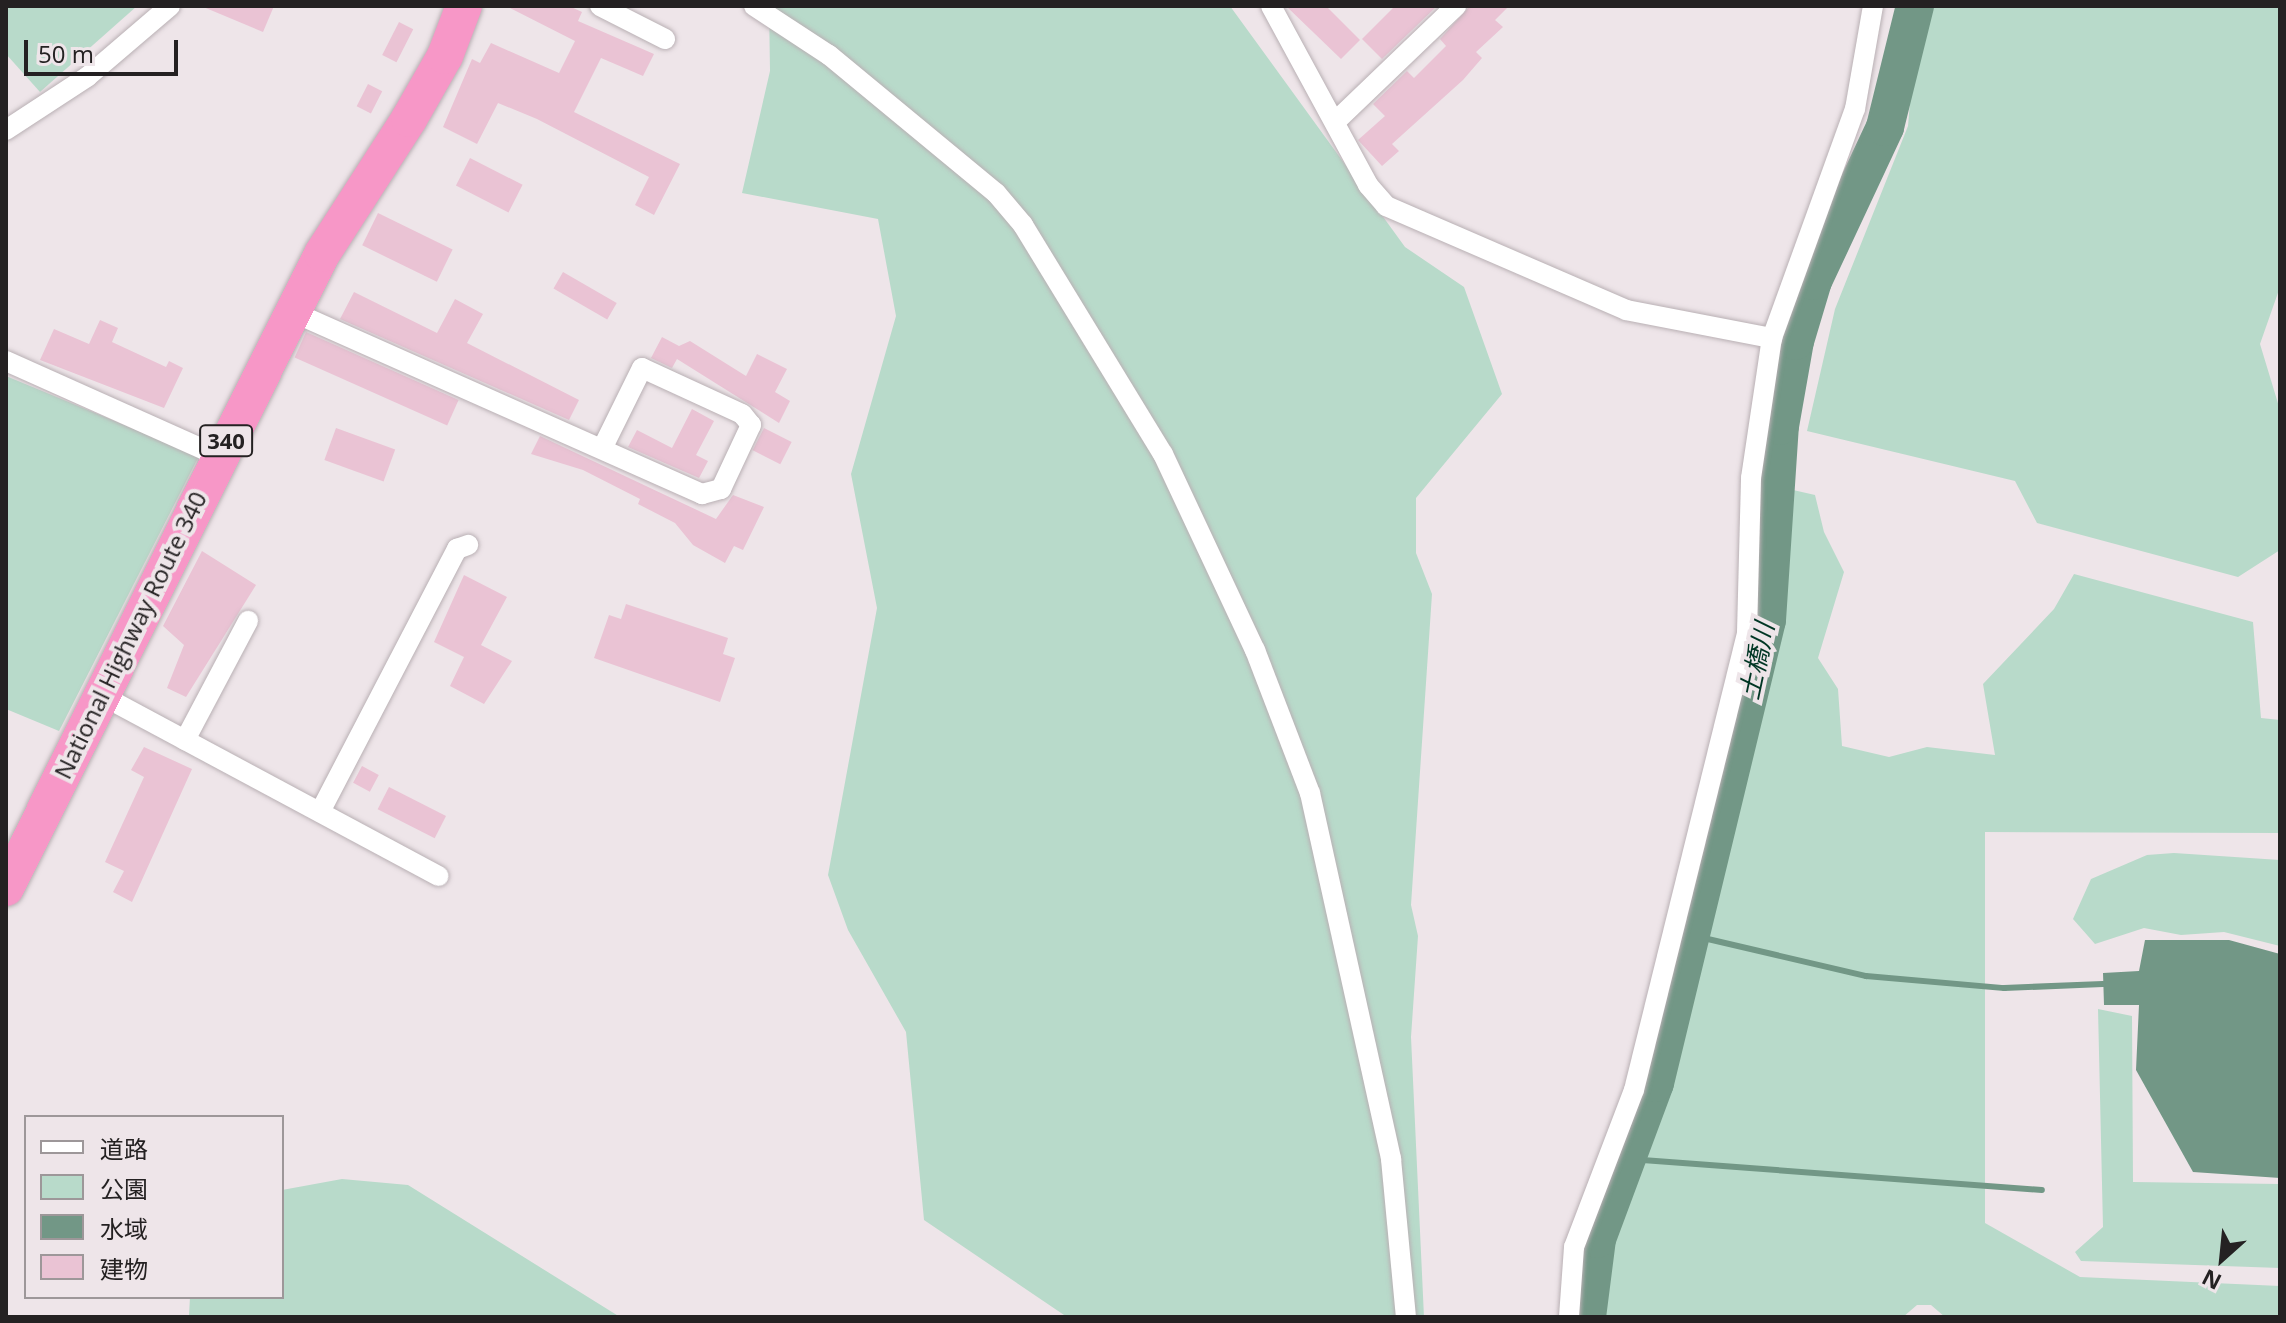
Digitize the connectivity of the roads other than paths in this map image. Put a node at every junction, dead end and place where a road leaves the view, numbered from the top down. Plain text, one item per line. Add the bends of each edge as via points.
1 (170, 6) edge
2 (464, 6) edge
3 (600, 6) edge
4 (754, 6) edge
5 (1271, 6) edge
6 (1456, 6) edge
7 (1873, 6) edge
8 (665, 39) dead end
9 (1335, 122) junction
10 (6, 130) edge
11 (293, 312) junction
12 (1772, 338) junction
13 (6, 361) edge
14 (602, 449) junction
15 (218, 456) junction
16 (468, 545) dead end
17 (248, 621) dead end
18 (101, 695) junction
19 (185, 740) junction
20 (320, 812) junction
21 (438, 876) dead end
22 (6, 888) edge
23 (1406, 1317) edge
24 (1569, 1317) edge

1 - 10 street via 87,77
2 - 11 highway, National Highway Route 340 / 340 via 445,56
3 - 8 street
4 - 23 street via 829,55 996,193 1023,225 1163,454 1255,650 1310,793 1391,1159
5 - 9 street
6 - 9 street
7 - 12 street via 1852,120
9 - 12 street via 1368,185 1409,219 1626,310
11 - 14 street
11 - 15 highway, National Highway Route 340 / 340
12 - 24 street via 1751,478 1747,632 1634,1090 1574,1247
13 - 15 street
14 - 14 street via 710,495 721,489 751,425 742,414 642,368
15 - 18 highway, National Highway Route 340 / 340
16 - 20 street via 457,549
17 - 19 street
18 - 19 street
18 - 22 highway, National Highway Route 340 / 340
19 - 20 street
20 - 21 street

